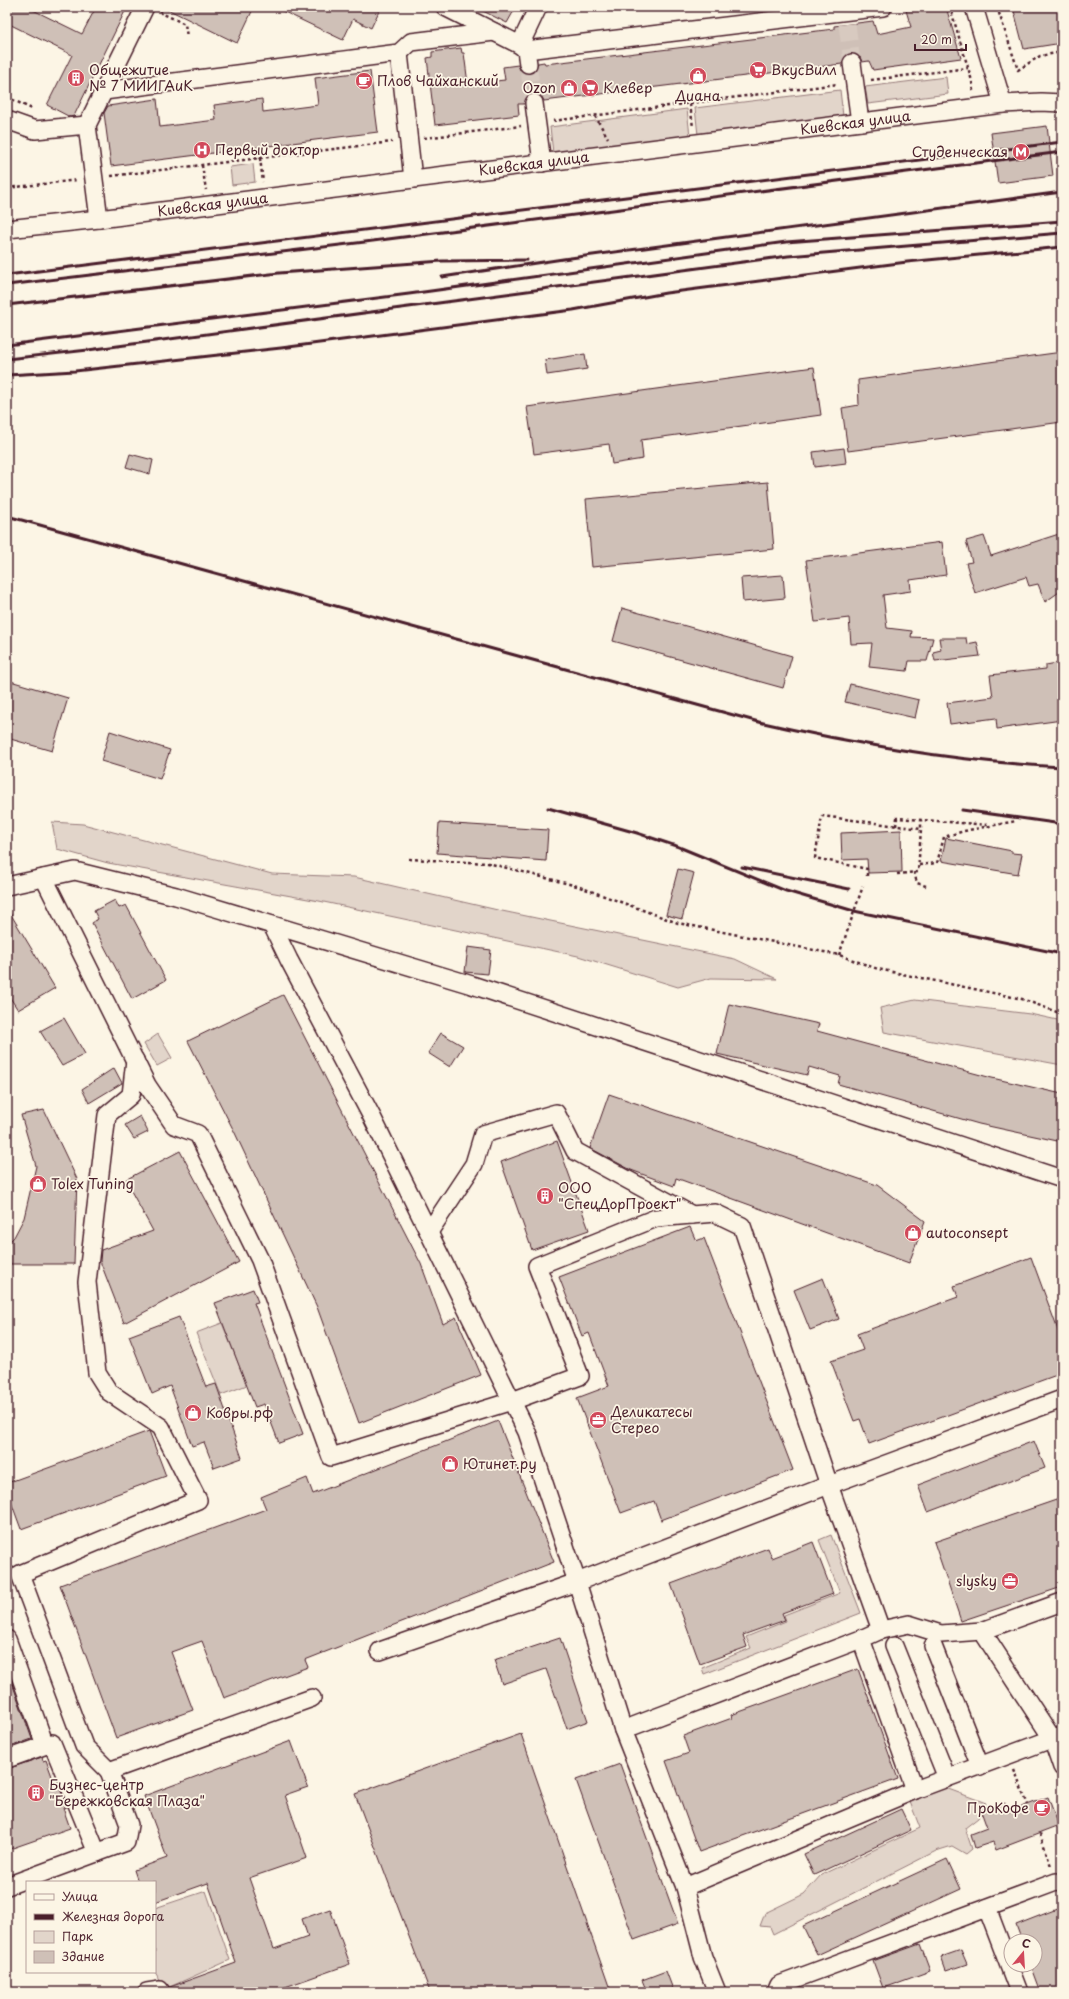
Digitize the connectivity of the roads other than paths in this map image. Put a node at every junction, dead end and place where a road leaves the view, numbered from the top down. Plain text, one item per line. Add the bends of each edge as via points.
1 (145, 7) edge
2 (444, 7) edge
3 (538, 7) edge
4 (883, 7) edge
5 (974, 7) edge
6 (494, 32) junction
7 (399, 53) junction
8 (525, 53) junction
9 (852, 63) tunnel mouth
10 (104, 91) junction
11 (534, 103) tunnel mouth
12 (1062, 103) edge
13 (1003, 104) junction
14 (7, 120) edge
15 (860, 122) junction
16 (87, 125) junction
17 (542, 162) junction
18 (413, 179) junction
19 (99, 219) junction
20 (7, 229) edge
21 (44, 878) junction
22 (7, 886) edge
23 (272, 925) junction
24 (135, 1060) junction
25 (1062, 1179) edge
26 (692, 1215) junction
27 (429, 1232) junction
28 (512, 1401) junction
29 (1062, 1401) edge
30 (829, 1485) junction
31 (577, 1582) junction
32 (1062, 1602) edge
33 (881, 1630) junction
34 (982, 1631) junction
35 (7, 1638) edge
36 (861, 1639) junction
37 (894, 1646) dead end
38 (934, 1646) dead end
39 (380, 1652) dead end
40 (312, 1698) dead end
41 (623, 1730) junction
42 (1057, 1736) edge
43 (45, 1745) junction
44 (7, 1759) edge
45 (980, 1766) junction
46 (1062, 1767) edge
47 (109, 1771) junction
48 (947, 1778) junction
49 (915, 1790) junction
50 (98, 1854) junction
51 (1059, 1882) edge
52 (7, 1886) edge
53 (685, 1887) junction
54 (987, 1908) junction
55 (147, 1992) edge
56 (161, 1992) edge
57 (717, 1992) edge
58 (776, 1992) edge
59 (1019, 1992) edge

1 - 10 street
2 - 6 street
3 - 8 street
4 - 8 street via 846,18
5 - 13 street
6 - 7 street via 411,42
6 - 8 street
7 - 10 street
7 - 18 street
9 - 15 street
10 - 16 street
11 - 17 street
12 - 13 street, Киевская улица
13 - 15 street, Киевская улица
14 - 16 street via 35,130
15 - 17 street, Киевская улица
16 - 19 street
17 - 18 street, Киевская улица
18 - 19 street, Киевская улица
19 - 20 street, Киевская улица
21 - 22 street
21 - 23 street via 75,871 176,896
21 - 24 street
23 - 25 street via 472,985
23 - 27 street
24 - 28 street via 147,1085 174,1125 198,1134 250,1239 260,1260 331,1457
24 - 47 street via 132,1096 107,1115 87,1282 96,1373 109,1392 161,1427 198,1500 20,1574 84,1746
26 - 27 street via 575,1151 556,1113 483,1134 474,1164
26 - 28 street via 656,1218 537,1266 580,1376
26 - 30 street via 715,1213 742,1226
27 - 28 street
28 - 31 street via 527,1432
29 - 30 street
30 - 31 street
30 - 33 street
31 - 39 street
31 - 41 street
32 - 34 street
33 - 34 street via 909,1624 941,1634
33 - 36 street
34 - 42 street
35 - 43 street
36 - 41 street
36 - 49 street
37 - 48 street
38 - 45 street
40 - 47 street
41 - 53 street
42 - 45 street
42 - 46 street
43 - 44 street
43 - 50 street via 52,1743
45 - 48 street
47 - 50 street via 129,1825 126,1842
48 - 49 street
49 - 53 street
50 - 52 street
51 - 54 street
53 - 57 street via 702,1957
54 - 58 street via 779,1985
54 - 59 street
55 - 56 street

